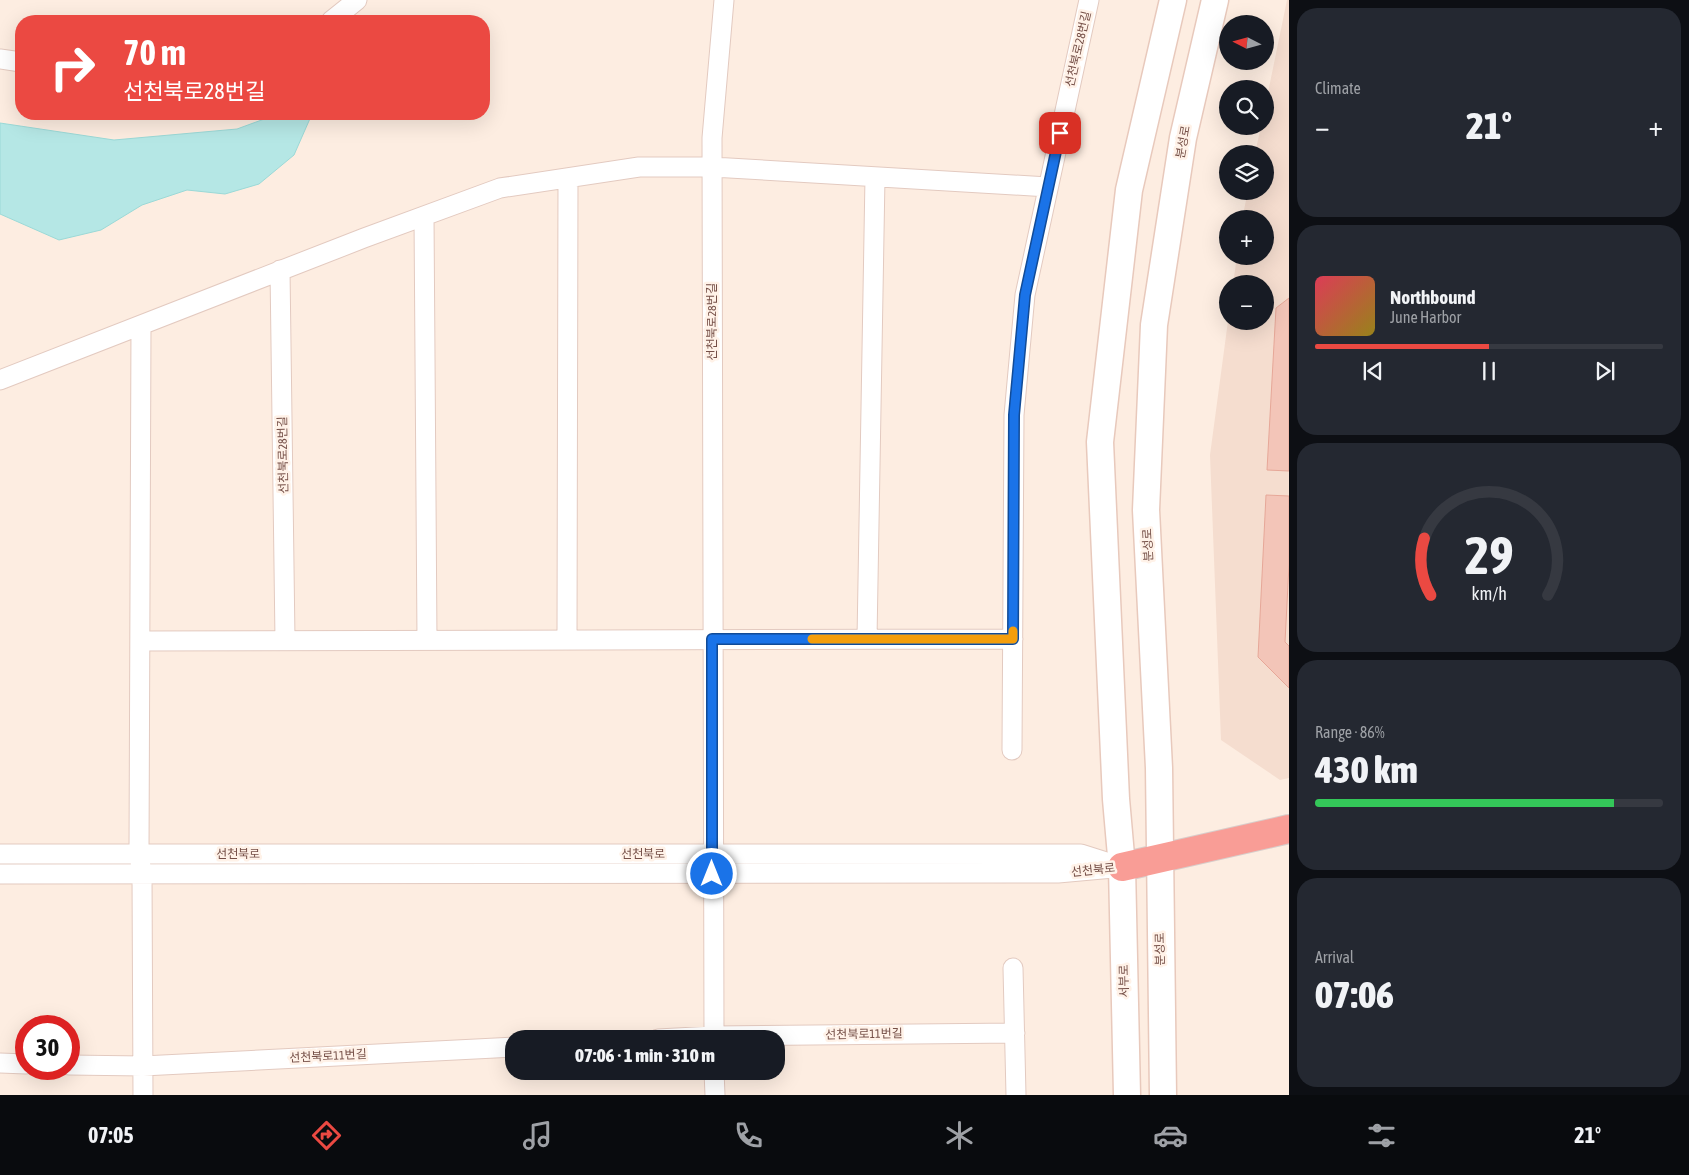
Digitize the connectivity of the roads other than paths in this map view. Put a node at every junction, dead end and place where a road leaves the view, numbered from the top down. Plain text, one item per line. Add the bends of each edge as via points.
1 (357, 0) edge
2 (724, 0) edge
3 (1089, 0) edge
4 (1172, 0) edge
5 (1215, 0) edge
6 (338, 15) edge
7 (0, 59) edge
8 (15, 61) edge
9 (712, 167) junction
10 (875, 177) junction
11 (568, 178) junction
12 (1048, 187) junction
13 (424, 216) junction
14 (280, 270) junction
15 (141, 325) junction
16 (0, 380) edge
17 (712, 639) junction
18 (867, 639) junction
19 (1013, 639) junction
20 (140, 640) junction
21 (285, 640) junction
22 (428, 640) junction
23 (566, 640) junction
24 (1012, 750) dead end
25 (1289, 829) edge
26 (0, 854) edge
27 (139, 854) junction
28 (713, 854) junction
29 (1159, 858) junction
30 (1122, 867) junction
31 (0, 874) edge
32 (142, 874) junction
33 (712, 874) junction
34 (1013, 968) dead end
35 (714, 1030) edge
36 (1015, 1033) junction
37 (785, 1036) edge
38 (505, 1046) edge
39 (0, 1063) edge
40 (15, 1064) edge
41 (80, 1065) edge
42 (143, 1066) junction
43 (714, 1080) edge
44 (143, 1095) edge
45 (715, 1095) edge
46 (1016, 1095) edge
47 (1127, 1095) edge
48 (1163, 1095) edge

1 - 6 street
2 - 9 street, 선천북로28번길
3 - 12 street, 선천북로28번길
4 - 30 main road via 1129,190 1100,442
5 - 29 main road, 분성로 via 1183,138 1154,325 1146,510 1159,768
7 - 8 street
9 - 10 street
9 - 11 street via 639,167
9 - 17 street, 선천북로28번길
10 - 12 street
10 - 18 street
11 - 13 street via 500,188
11 - 23 street
12 - 19 street, 선천북로28번길 via 1025,295 1014,415
13 - 14 street
13 - 22 street
14 - 15 street
14 - 21 street, 선천북로28번길
15 - 16 street
15 - 20 street
17 - 18 street
17 - 23 street
17 - 28 street, 선천북로28번길
18 - 19 street
19 - 24 street, 선천북로28번길
20 - 21 street
20 - 27 street
21 - 22 street
22 - 23 street
25 - 29 highway
26 - 27 street, 선천북로
27 - 28 street, 선천북로
27 - 32 street
28 - 30 street, 선천북로 via 1081,854
28 - 33 street
29 - 30 highway
29 - 48 main road, 분성로
30 - 33 street, 선천북로 via 1058,873
30 - 47 main road, 서부로
31 - 32 street, 선천북로
32 - 33 street, 선천북로
32 - 42 street
33 - 35 street
34 - 36 street
36 - 37 street, 선천북로11번길
36 - 46 street
38 - 42 street, 선천북로11번길
39 - 40 street
41 - 42 street, 선천북로11번길
42 - 44 street
43 - 45 street

